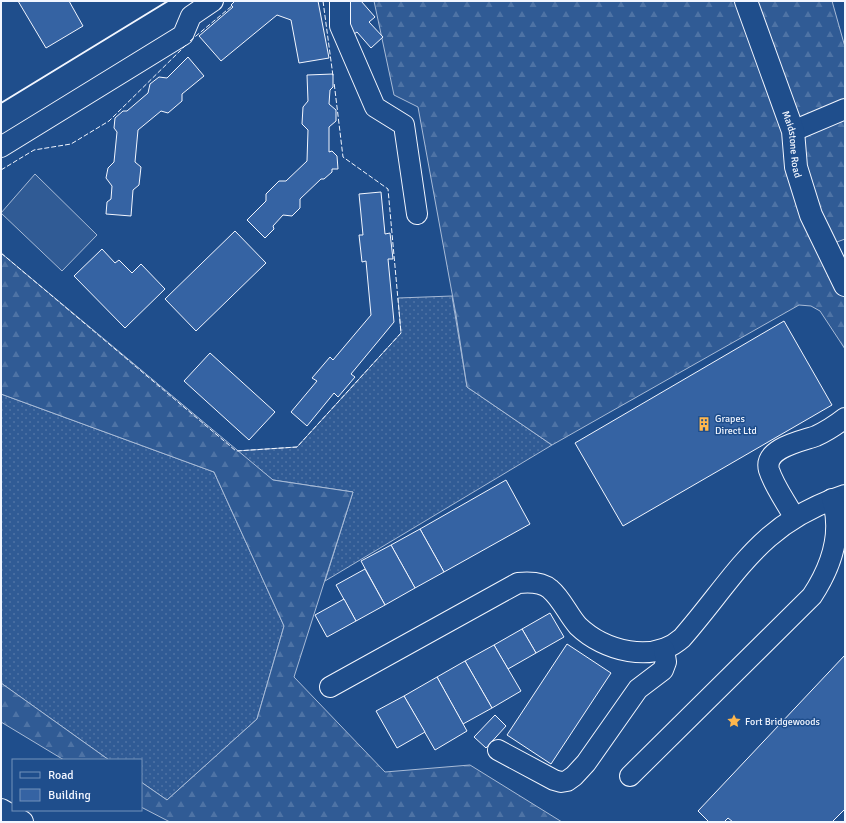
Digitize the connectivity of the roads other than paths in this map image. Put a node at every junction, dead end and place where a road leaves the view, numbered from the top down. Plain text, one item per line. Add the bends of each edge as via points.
1 (213, 1) edge
2 (340, 1) edge
3 (746, 1) edge
4 (845, 110) edge
5 (793, 131) junction
6 (1, 147) edge
7 (417, 214) dead end
8 (845, 285) edge
9 (845, 418) edge
10 (839, 497) edge
11 (794, 516) junction
12 (664, 649) junction
13 (330, 687) dead end
14 (498, 750) dead end
15 (630, 776) dead end
16 (1, 810) edge
17 (22, 822) edge

1 - 6 street via 191,16 183,35
2 - 7 street via 340,26 375,107 404,125
3 - 5 main road, Maidstone Road
4 - 5 street
5 - 8 main road, Maidstone Road via 796,167 811,215
9 - 11 street via 827,430 792,444 771,457 769,470
10 - 11 street
10 - 15 street via 836,543 823,579 812,596
11 - 12 street via 770,534 747,557 682,638
12 - 13 street via 632,652 614,648 579,626 548,588 534,583 518,583
12 - 14 street via 666,659 663,670 638,688 586,763 570,780 554,780
16 - 17 main road

